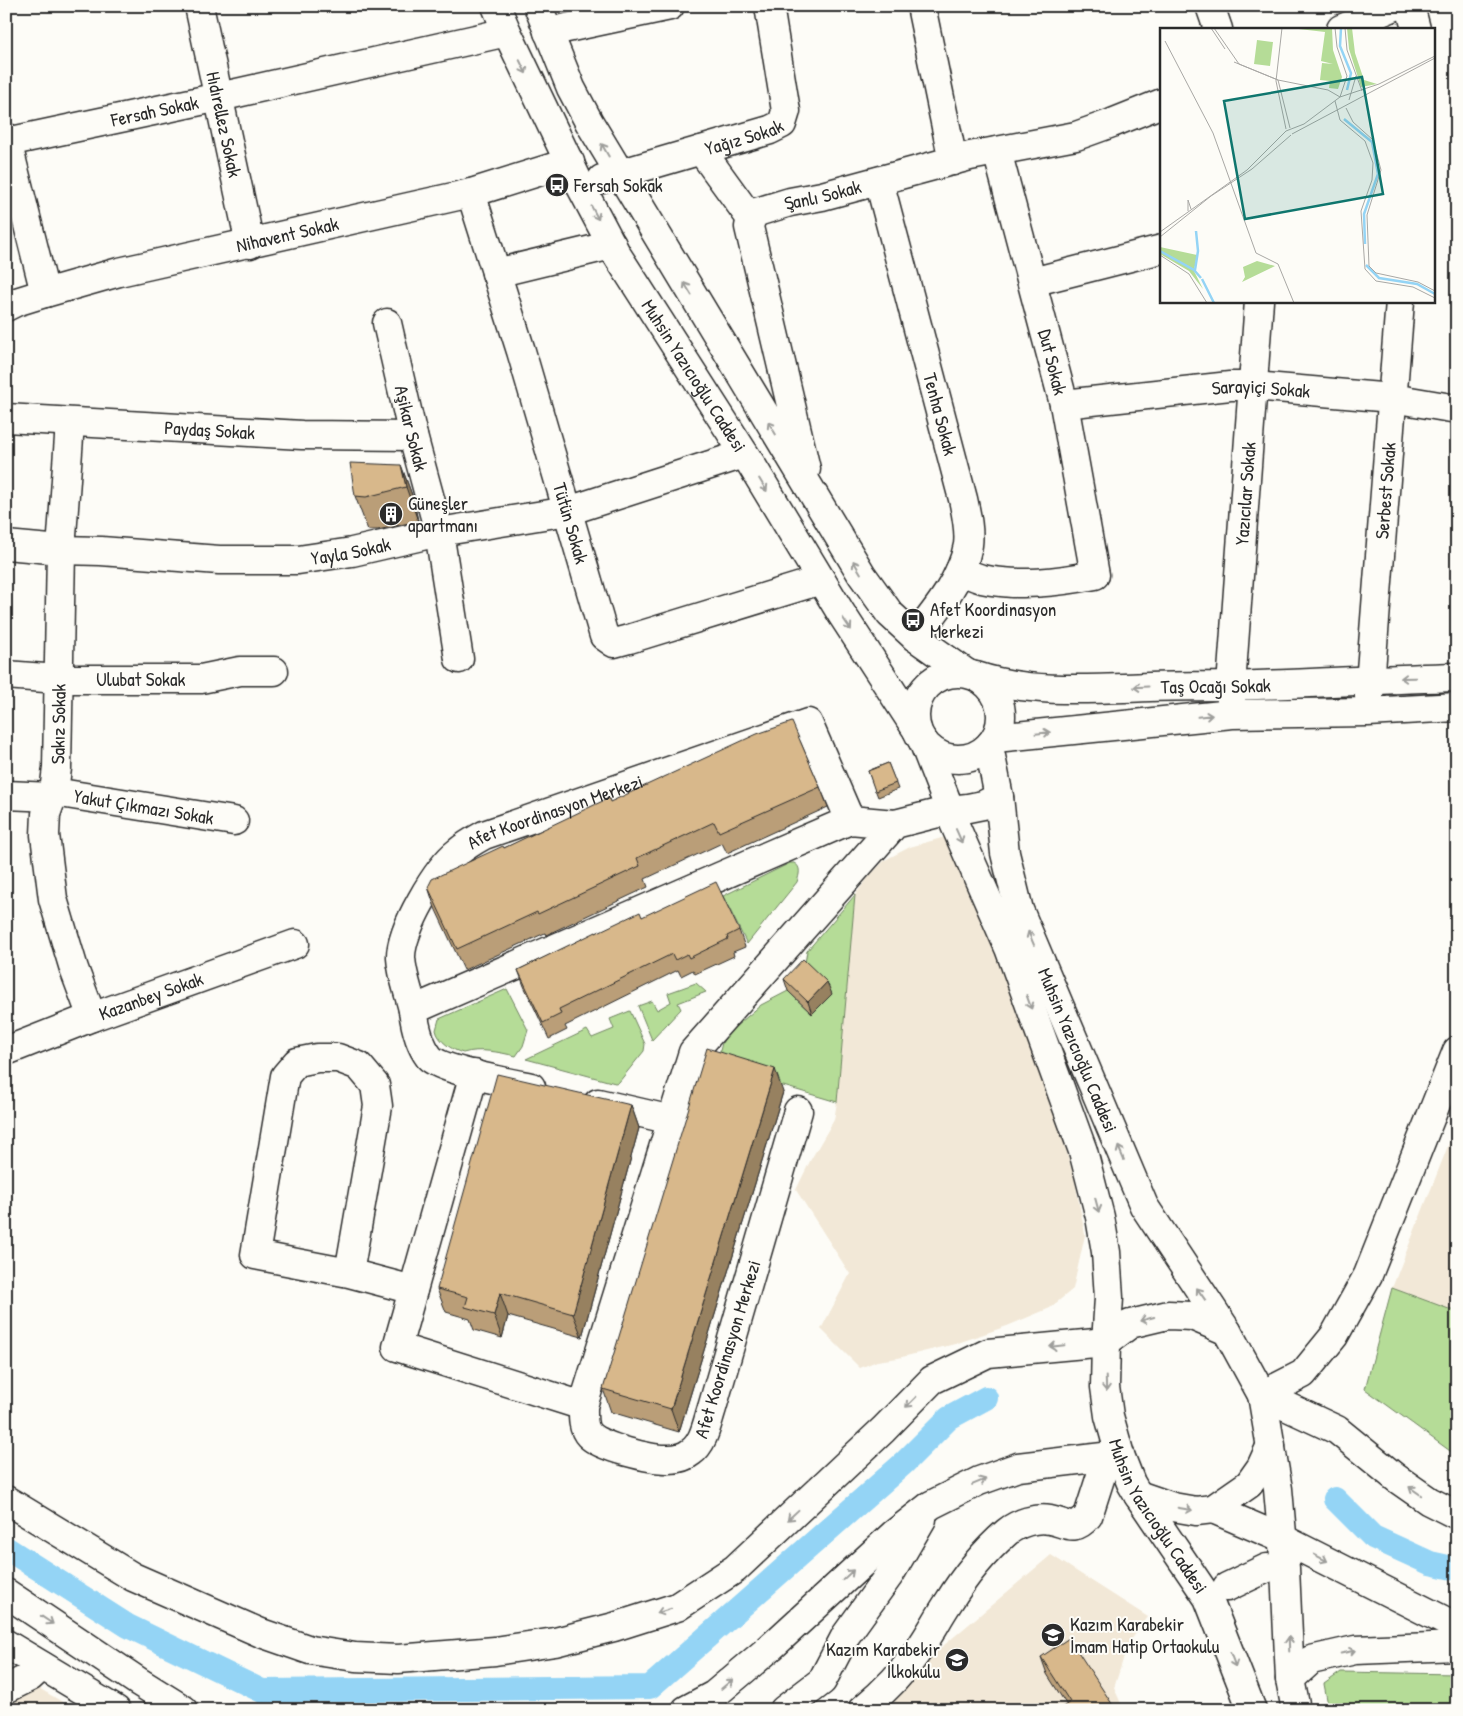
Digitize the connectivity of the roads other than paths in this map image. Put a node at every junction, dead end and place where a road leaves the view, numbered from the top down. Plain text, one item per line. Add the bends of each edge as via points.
1 (199, 6) edge
2 (496, 6) edge
3 (538, 6) edge
4 (670, 6) edge
5 (769, 6) edge
6 (921, 6) edge
7 (1210, 6) edge
8 (1395, 6) edge
9 (1410, 6) edge
10 (1218, 28) edge
11 (1343, 28) edge
12 (1416, 28) edge
13 (506, 32) junction
14 (548, 32) junction
15 (219, 96) junction
16 (1160, 104) edge
17 (7, 139) edge
18 (701, 150) junction
19 (997, 152) junction
20 (953, 161) junction
21 (575, 174) junction
22 (619, 175) junction
23 (879, 181) junction
24 (471, 193) junction
25 (751, 219) junction
26 (250, 244) junction
27 (612, 245) junction
28 (1160, 250) edge
29 (496, 273) junction
30 (1032, 282) junction
31 (45, 293) junction
32 (1259, 302) edge
33 (1400, 302) edge
34 (6, 307) edge
35 (387, 323) dead end
36 (1254, 386) junction
37 (1392, 398) junction
38 (1064, 404) junction
39 (1457, 410) edge
40 (6, 418) edge
41 (70, 423) junction
42 (413, 436) junction
43 (744, 454) junction
44 (810, 488) junction
45 (568, 511) junction
46 (439, 532) junction
47 (6, 545) edge
48 (61, 550) junction
49 (960, 570) junction
50 (821, 580) junction
51 (915, 637) junction
52 (459, 659) dead end
53 (274, 671) dead end
54 (6, 674) edge
55 (971, 674) junction
56 (1457, 677) edge
57 (58, 679) junction
58 (1369, 679) junction
59 (1230, 686) junction
60 (1457, 707) edge
61 (1368, 712) junction
62 (1232, 714) junction
63 (920, 735) junction
64 (992, 742) junction
65 (53, 794) junction
66 (6, 795) edge
67 (999, 797) junction
68 (950, 810) junction
69 (850, 820) junction
70 (234, 822) dead end
71 (895, 824) junction
72 (295, 944) dead end
73 (413, 1010) junction
74 (92, 1017) junction
75 (6, 1050) edge
76 (1457, 1051) edge
77 (474, 1074) junction
78 (798, 1111) dead end
79 (672, 1120) junction
80 (349, 1273) junction
81 (413, 1290) junction
82 (1227, 1331) junction
83 (1106, 1342) junction
84 (1262, 1396) junction
85 (583, 1406) junction
86 (1271, 1445) junction
87 (1113, 1456) junction
88 (1138, 1495) junction
89 (6, 1500) edge
90 (931, 1505) junction
91 (1213, 1509) junction
92 (1457, 1515) edge
93 (1283, 1539) junction
94 (1267, 1568) dead end
95 (1227, 1587) dead end
96 (6, 1593) edge
97 (1457, 1627) edge
98 (6, 1644) edge
99 (1457, 1646) edge
100 (42, 1666) junction
101 (1290, 1679) junction
102 (6, 1688) edge
103 (116, 1710) edge
104 (184, 1710) edge
105 (686, 1710) edge
106 (784, 1710) edge
107 (862, 1710) edge
108 (1252, 1710) edge
109 (1296, 1710) edge

1 - 15 street, Hıdırellez Sokak
2 - 13 street, Muhsin Yazıcıoğlu Caddesi
3 - 14 street, Muhsin Yazıcıoğlu Caddesi
4 - 14 street
5 - 18 street, Yağız Sokak via 786,111 782,124
6 - 20 street
7 - 10 street
8 - 11 street
9 - 12 street
13 - 15 street, Fersah Sokak
13 -> 21 street, Muhsin Yazıcıoğlu Caddesi
22 -> 14 street, Muhsin Yazıcıoğlu Caddesi via 571,88
15 - 17 street, Fersah Sokak
15 - 26 street, Hıdırellez Sokak
16 - 19 street, Şanlı Sokak via 1076,136
17 - 31 street
18 - 22 street, Yağız Sokak
18 - 25 street
19 - 20 street, Şanlı Sokak
19 - 30 street, Dut Sokak
20 - 23 street, Şanlı Sokak
21 - 22 street, Yağız Sokak
21 - 24 street, Nihavent Sokak
21 -> 27 street, Muhsin Yazıcıoğlu Caddesi
44 -> 22 street, Muhsin Yazıcıoğlu Caddesi
23 - 25 street, Şanlı Sokak via 757,212
23 - 49 street, Tenha Sokak via 968,523 968,544
24 - 26 street, Nihavent Sokak
24 - 29 street, Tütün Sokak
25 - 44 street via 749,227
26 - 31 street, Nihavent Sokak via 188,255
27 - 29 street
27 - 43 street, Muhsin Yazıcıoğlu Caddesi
28 - 30 street
29 - 45 street, Tütün Sokak
30 - 38 street, Dut Sokak
31 - 34 street, Nihavent Sokak
32 - 36 street, Yazıcılar Sokak
33 - 37 street, Serbest Sokak
35 - 42 street, Aşikar Sokak
36 - 37 street, Sarayiçi Sokak
36 - 38 street, Sarayiçi Sokak
36 - 59 street, Yazıcılar Sokak
37 - 39 street, Sarayiçi Sokak
37 - 58 street, Serbest Sokak
38 - 49 street, Dut Sokak via 1095,575 1041,583 1009,583 980,578
40 - 41 street, Paydaş Sokak
41 - 42 street, Paydaş Sokak via 302,435
41 - 48 street, Sakız Sokak
42 - 46 street, Aşikar Sokak
43 - 45 street, Yayla Sokak
43 -> 50 street, Muhsin Yazıcıoğlu Caddesi
51 -> 44 street, Muhsin Yazıcıoğlu Caddesi via 890,614 862,575
45 - 46 street, Yayla Sokak
45 - 50 street, Tütün Sokak via 604,636 614,643
46 - 48 street, Yayla Sokak via 352,552 298,560 219,560
46 - 52 street, Aşikar Sokak
47 - 48 street, Yayla Sokak
48 - 57 street, Sakız Sokak
49 - 51 street, Tenha Sokak via 935,613
50 -> 63 street, Muhsin Yazıcıoğlu Caddesi
51 - 55 street, Muhsin Yazıcıoğlu Caddesi
53 - 57 street, Ulubat Sokak via 240,672 201,679
54 - 57 street, Ulubat Sokak
59 -> 55 street, Taş Ocağı Sokak via 1066,688 1004,683
55 - 63 street via 955,672 944,675 926,687 916,706
55 - 64 street via 988,684 1001,708 1001,721
56 -> 58 street, Taş Ocağı Sokak
57 - 65 street, Sakız Sokak via 58,749
58 - 59 street, Taş Ocağı Sokak
58 - 61 street, Serbest Sokak
59 - 62 street, Yazıcılar Sokak
60 - 61 street, Taş Ocağı Sokak
61 - 62 street, Taş Ocağı Sokak
64 -> 62 street, Taş Ocağı Sokak
63 - 64 street via 932,750 955,759 980,754
63 - 68 street, Muhsin Yazıcıoğlu Caddesi
64 - 67 street, Muhsin Yazıcıoğlu Caddesi
65 - 66 street, Yakut Çıkmazı Sokak
65 - 70 street, Yakut Çıkmazı Sokak
65 - 74 street, Sakız Sokak via 46,814 44,835 52,899
67 - 68 street via 976,807
82 -> 67 street, Muhsin Yazıcıoğlu Caddesi via 1144,1206 1020,910 1005,853
68 - 71 street
68 -> 83 street, Muhsin Yazıcıoğlu Caddesi via 1009,948 1083,1151 1106,1252 1109,1298
69 - 71 street
69 - 73 street
69 - 73 street, Afet Koordinasyon Merkezi via 808,723 484,835 457,852 442,869 423,896 406,933 401,956
71 - 79 street, Afet Koordinasyon Merkezi via 693,1052
72 - 74 street, Kazanbey Sokak
73 - 77 street, Afet Koordinasyon Merkezi via 417,1029 430,1058
74 - 75 street, Kazanbey Sokak
76 - 84 street via 1368,1275 1334,1336 1303,1374
77 - 79 street, Afet Koordinasyon Merkezi
77 - 81 street
78 - 85 street, Afet Koordinasyon Merkezi via 700,1443 691,1453 679,1458 667,1460 634,1454 588,1435 583,1422
79 - 85 street, Afet Koordinasyon Merkezi
80 - 80 street via 378,1106 376,1085 359,1066 338,1058 317,1058 297,1062 285,1076 255,1255
80 - 81 street
81 - 85 street via 397,1347
82 -> 83 street via 1192,1316 1168,1315 1130,1324
82 - 84 street, Muhsin Yazıcıoğlu Caddesi
83 -> 87 street, Muhsin Yazıcıoğlu Caddesi via 1105,1387
83 -> 89 street via 988,1353 932,1380 734,1569 678,1607 555,1642 495,1651 398,1659 310,1650 261,1633 133,1577
84 - 86 street, Muhsin Yazıcıoğlu Caddesi
92 -> 84 street via 1429,1501 1396,1478 1338,1430
86 - 91 street via 1249,1484
86 - 93 street, Muhsin Yazıcıoğlu Caddesi
87 - 88 street, Muhsin Yazıcıoğlu Caddesi
90 -> 87 street via 979,1481 1018,1467
87 - 107 street via 1088,1516 1079,1524 1068,1526 1050,1520 1025,1522 1007,1532 960,1585 908,1664
88 -> 91 street via 1173,1507 1196,1511
88 -> 108 street, Muhsin Yazıcıoğlu Caddesi via 1208,1598
105 -> 90 street via 714,1695 894,1534
90 - 106 street via 890,1574 846,1635 822,1681
91 - 93 street
93 -> 97 street
101 -> 93 street, Muhsin Yazıcıoğlu Caddesi
94 - 95 street
96 -> 104 street
98 - 100 street
101 -> 99 street via 1311,1660 1355,1650
100 - 102 street via 30,1677
100 - 103 street
101 - 109 street, Muhsin Yazıcıoğlu Caddesi

